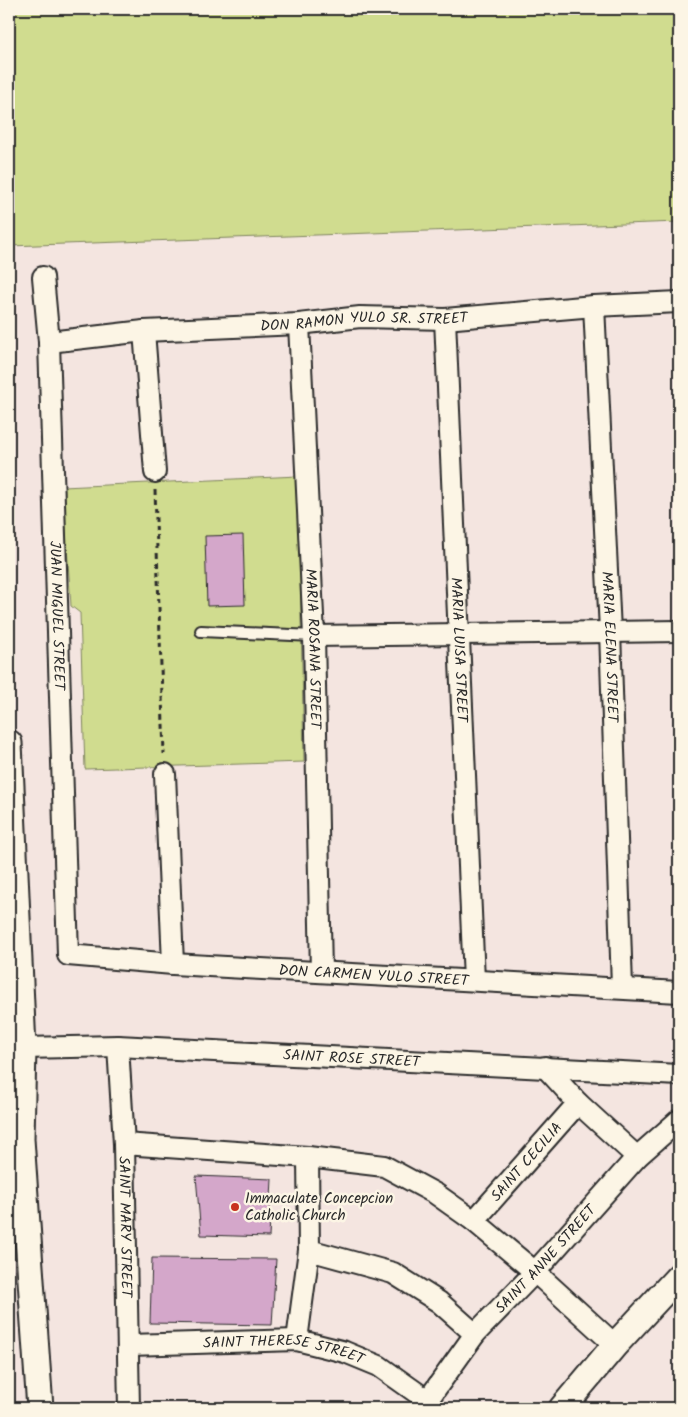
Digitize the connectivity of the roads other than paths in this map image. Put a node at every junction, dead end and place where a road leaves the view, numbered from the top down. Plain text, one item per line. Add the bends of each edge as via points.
1 (43, 277) dead end
2 (679, 302) edge
3 (594, 306) junction
4 (445, 319) junction
5 (299, 324) junction
6 (144, 331) junction
7 (49, 342) junction
8 (154, 472) road end
9 (201, 631) dead end
10 (610, 631) junction
11 (679, 631) edge
12 (458, 634) junction
13 (314, 636) junction
14 (9, 743) edge
15 (165, 774) road end
16 (68, 955) joint
17 (173, 964) junction
18 (321, 972) junction
19 (474, 980) junction
20 (622, 987) junction
21 (679, 992) edge
22 (118, 1046) junction
23 (22, 1048) junction
24 (545, 1067) junction
25 (679, 1075) edge
26 (578, 1103) junction
27 (679, 1120) edge
28 (15, 1138) edge
29 (124, 1144) junction
30 (308, 1157) junction
31 (637, 1157) junction
32 (474, 1221) junction
33 (309, 1250) junction
34 (536, 1272) junction
35 (679, 1276) edge
36 (475, 1334) junction
37 (297, 1340) junction
38 (129, 1345) junction
39 (615, 1345) junction
40 (424, 1404) edge
41 (40, 1408) edge
42 (129, 1408) edge
43 (562, 1408) edge

1 - 7 street, JUAN MIGUEL STREET
2 - 3 street, DON RAMON YULO SR. STREET
3 - 4 street, DON RAMON YULO SR. STREET
3 - 10 street, MARIA ELENA STREET
4 - 5 street, DON RAMON YULO SR. STREET via 360,317
4 - 12 street, MARIA LUISA STREET
5 - 6 street, DON RAMON YULO SR. STREET
5 - 13 street, MARIA ROSANA STREET
6 - 7 street, DON RAMON YULO SR. STREET
6 - 8 street
7 - 16 street, JUAN MIGUEL STREET
9 - 13 lane
10 - 11 street
10 - 12 street
10 - 20 street, MARIA ELENA STREET
12 - 13 street
12 - 19 street, MARIA LUISA STREET
13 - 18 street, MARIA ROSANA STREET
14 - 23 street
15 - 17 street
16 - 17 street, DON CARMEN YULO STREET
17 - 18 street, DON CARMEN YULO STREET
18 - 19 street, DON CARMEN YULO STREET
19 - 20 street, DON CARMEN YULO STREET
20 - 21 street, DON CARMEN YULO STREET
22 - 23 street, SAINT ROSE STREET
22 - 24 street, SAINT ROSE STREET
22 - 29 street, SAINT MARY STREET
23 - 28 street
24 - 25 street, SAINT ROSE STREET
24 - 26 street
26 - 31 street
26 - 32 street, SAINT CECILIA
27 - 31 street, SAINT ANNE STREET
28 - 41 street
29 - 30 street
29 - 38 street, SAINT MARY STREET
30 - 32 street via 384,1166 436,1194
30 - 33 street
31 - 34 street, SAINT ANNE STREET
32 - 34 street
33 - 36 street via 394,1273 439,1302
33 - 37 street
34 - 36 street, SAINT ANNE STREET
34 - 39 street
35 - 39 street
36 - 40 street, SAINT ANNE STREET
37 - 38 street, SAINT THERESE STREET
37 - 40 street, SAINT THERESE STREET via 345,1352 379,1366
38 - 42 street, SAINT MARY STREET
39 - 43 street

